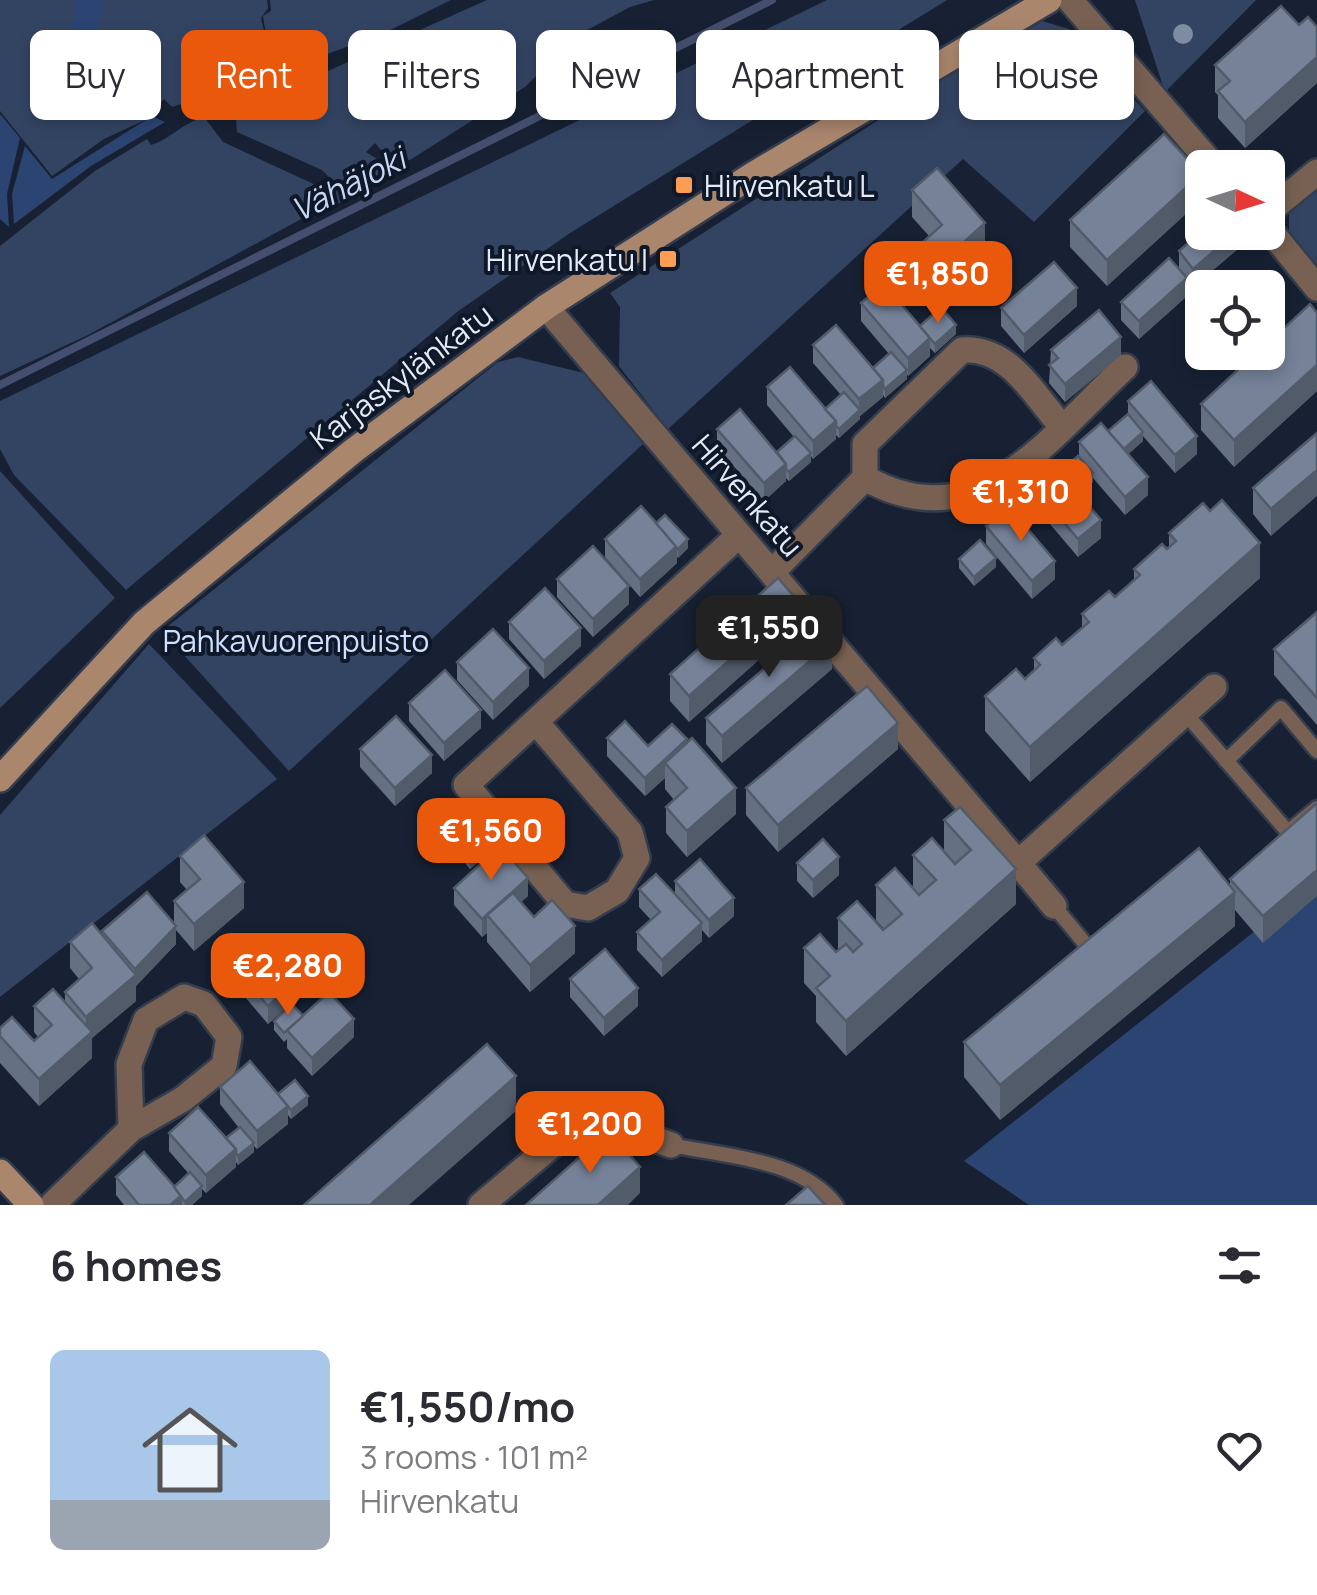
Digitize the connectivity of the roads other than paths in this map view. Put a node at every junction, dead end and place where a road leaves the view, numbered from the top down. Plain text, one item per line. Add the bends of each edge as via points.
1 (1049, 0) edge
2 (1070, 0) edge
3 (1199, 150) edge
4 (1317, 172) edge
5 (1285, 198) edge
6 (1285, 249) edge
7 (1317, 288) edge
8 (546, 307) junction
9 (1126, 367) dead end
10 (1062, 426) junction
11 (864, 478) junction
12 (738, 536) junction
13 (772, 572) junction
14 (1214, 686) dead end
15 (1185, 713) junction
16 (536, 722) junction
17 (1317, 751) edge
18 (1226, 761) junction
19 (0, 780) edge
20 (1317, 808) edge
21 (1288, 832) junction
22 (1276, 843) edge
23 (1018, 863) junction
24 (1054, 906) joint
25 (1107, 940) edge
26 (1092, 952) junction
27 (1078, 964) edge
28 (131, 1129) junction
29 (671, 1145) joint
30 (0, 1172) edge
31 (31, 1205) edge
32 (52, 1205) edge
33 (481, 1205) edge
34 (836, 1205) edge

1 - 8 street, Karjaskylänkatu via 754,174
2 - 3 street
4 - 5 street
6 - 7 street
8 - 12 street, Hirvenkatu
8 - 19 street, Karjaskylänkatu via 352,451 144,624
9 - 10 street
10 - 11 street via 998,483 952,498 901,495
10 - 11 street via 1000,354 962,350 865,444
11 - 13 street
12 - 13 street, Hirvenkatu
12 - 16 street
13 - 23 street, Hirvenkatu
14 - 15 street
15 - 18 lane
15 - 23 street
16 - 16 street via 466,785 566,904 588,908 617,891 637,858 630,832
17 - 18 lane via 1280,708
18 - 21 lane
20 - 21 lane
21 - 22 lane
23 - 24 street, Hirvenkatu
24 - 26 lane
25 - 26 lane
26 - 27 lane
28 - 28 street via 224,1066 228,1038 204,1004 184,998 146,1020 128,1064
28 - 32 street
29 - 33 street via 588,1115
29 - 34 lane via 798,1175
30 - 31 street

